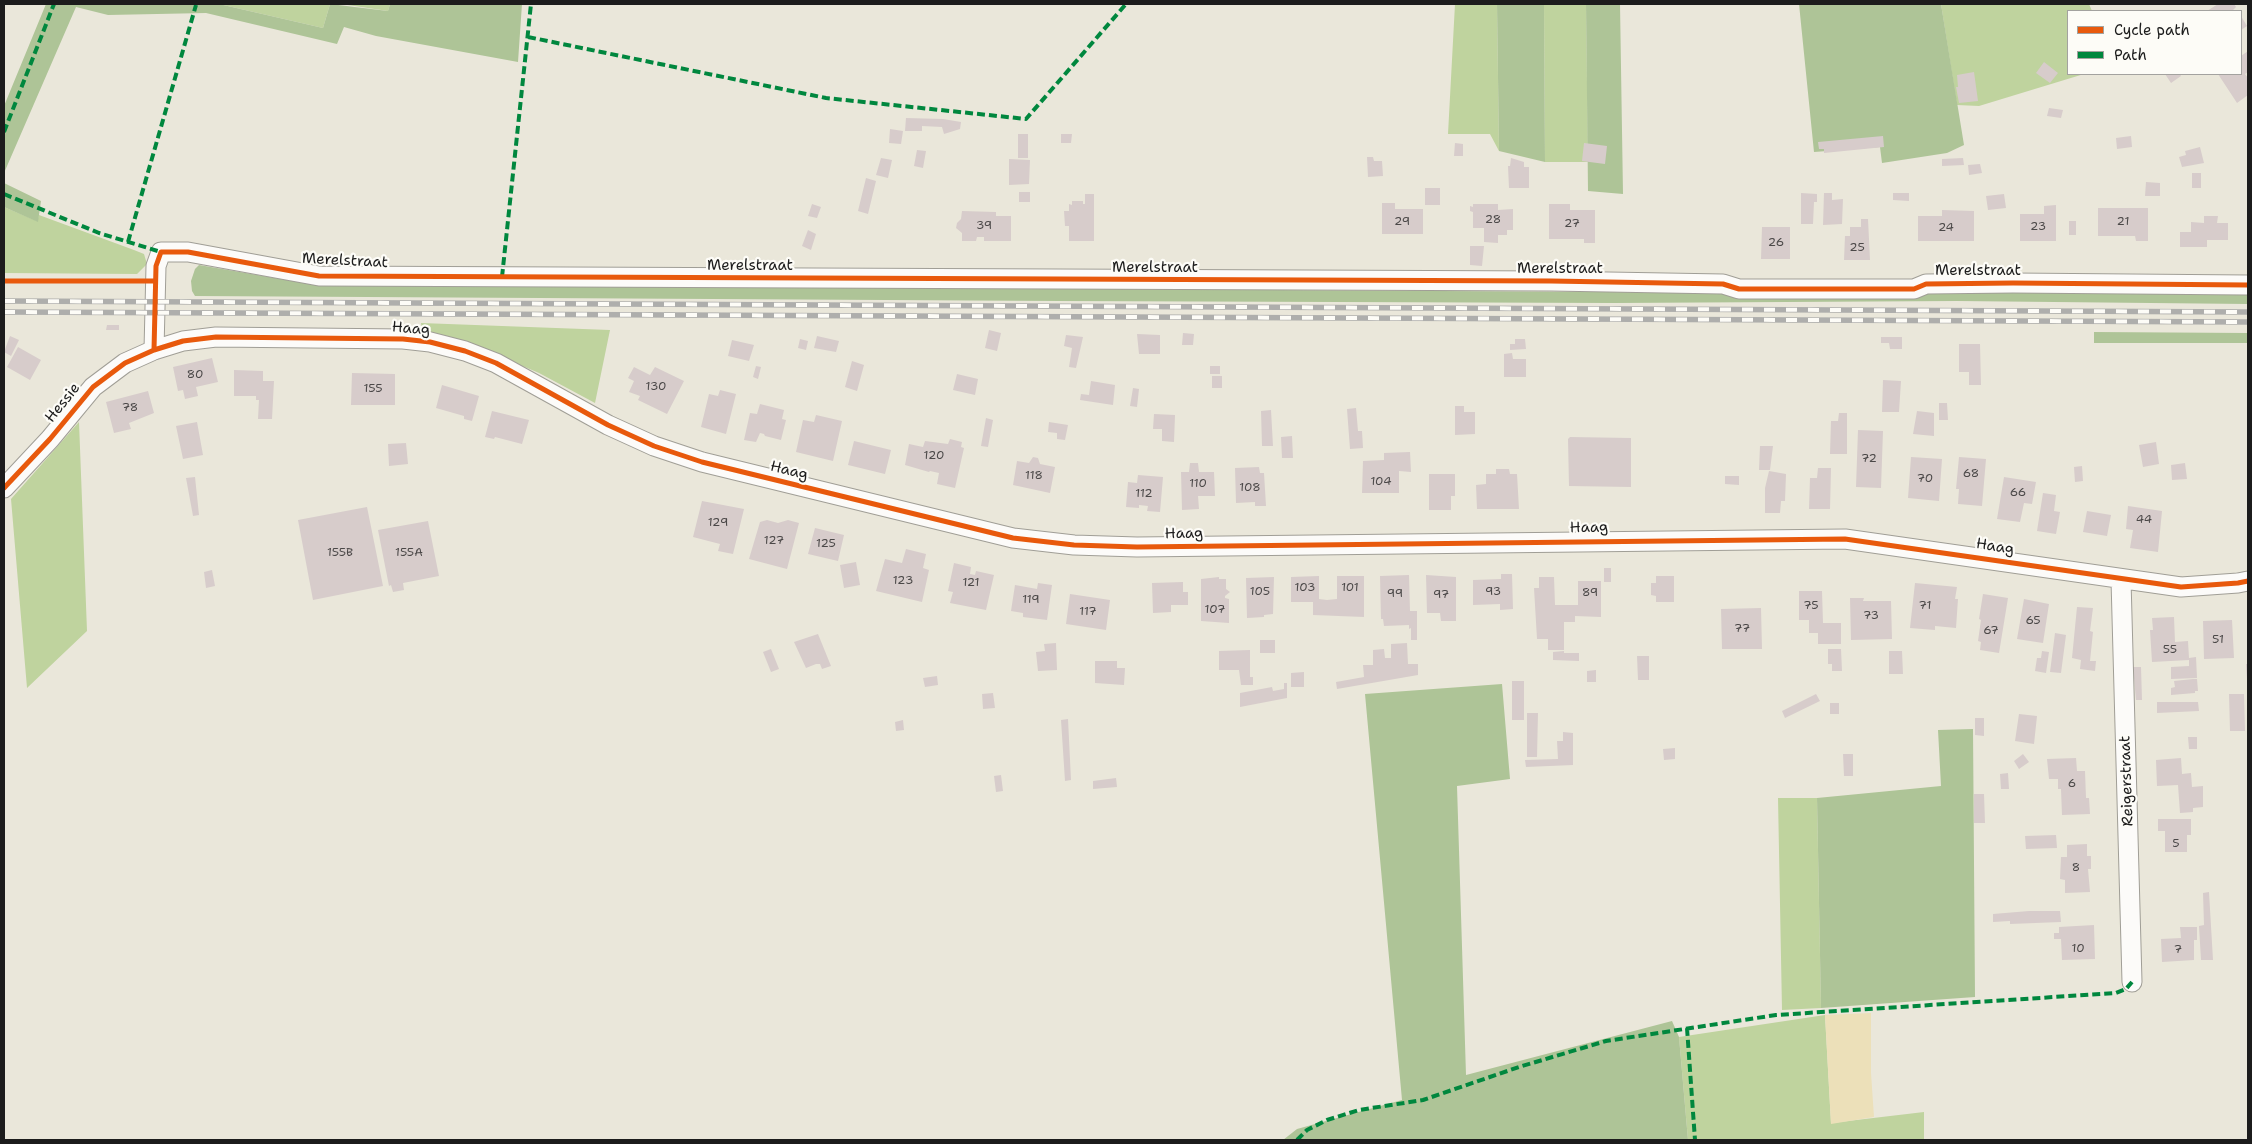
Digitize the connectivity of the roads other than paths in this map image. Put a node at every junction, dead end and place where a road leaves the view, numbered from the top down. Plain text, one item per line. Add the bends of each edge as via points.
1 (2248, 285) edge
2 (154, 350) junction
3 (4, 488) edge
4 (2121, 580) junction
5 (2248, 581) edge
6 (2132, 982) dead end

1 - 2 street, Merelstraat via 2003,283 1926,284 1914,289 1739,288 1723,284 1551,281 318,276 188,252 161,252 156,266
2 - 3 street, Hessie via 92,386 50,439
2 - 4 street, Haag via 183,341 216,337 430,342 496,363 608,425 654,446 769,480 1012,538 1074,545 1137,547 1845,539
4 - 5 street, Haag via 2181,587
4 - 6 street, Reigerstraat

